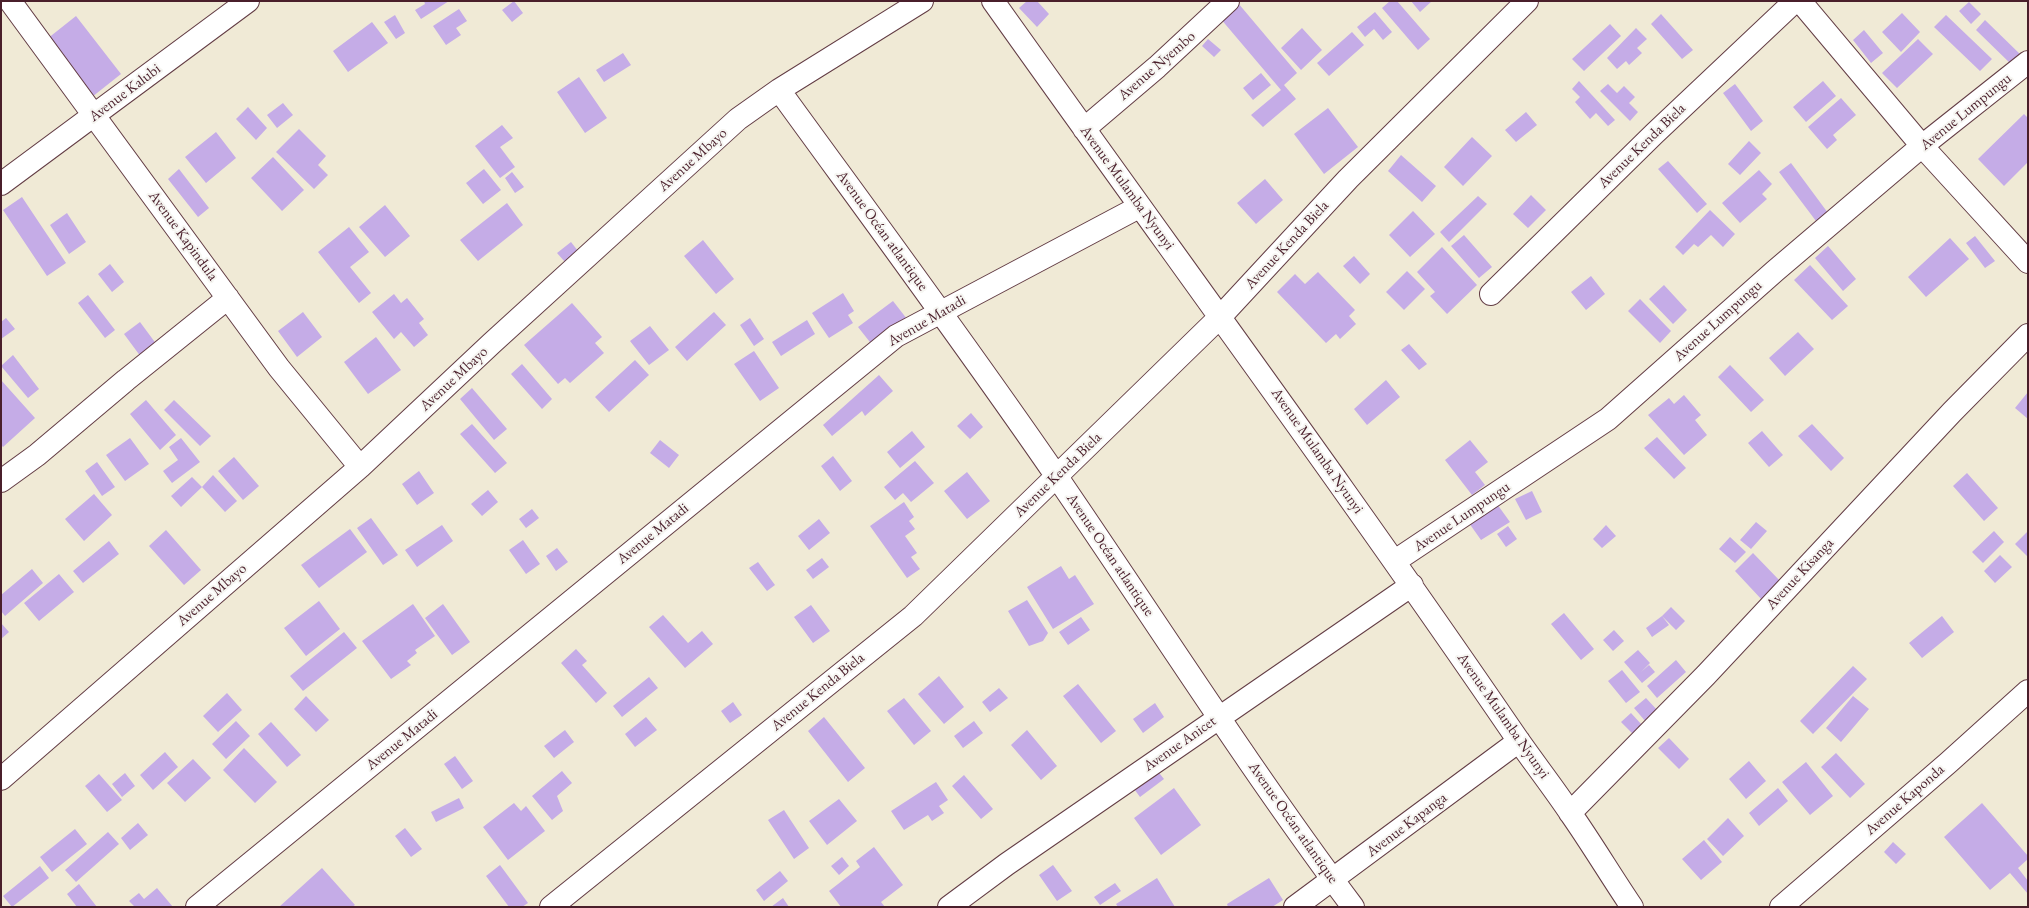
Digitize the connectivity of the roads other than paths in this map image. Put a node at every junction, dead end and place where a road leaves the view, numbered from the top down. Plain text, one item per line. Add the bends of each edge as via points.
1 (10, 1) edge
2 (248, 1) edge
3 (922, 1) edge
4 (993, 1) edge
5 (1228, 1) edge
6 (1527, 1) edge
7 (1795, 1) edge
8 (1800, 1) edge
9 (2028, 62) edge
10 (779, 90) junction
11 (94, 115) junction
12 (1084, 129) junction
13 (1922, 146) junction
14 (1, 184) edge
15 (1139, 207) junction
16 (2028, 262) edge
17 (1491, 294) dead end
18 (228, 298) junction
19 (941, 312) junction
20 (1221, 316) junction
21 (2028, 335) edge
22 (360, 467) junction
23 (1057, 476) junction
24 (1, 481) edge
25 (1396, 561) junction
26 (1412, 584) junction
27 (2028, 691) edge
28 (1218, 718) junction
29 (1519, 741) junction
30 (1, 779) edge
31 (1570, 812) junction
32 (1333, 880) junction
33 (197, 907) edge
34 (551, 907) edge
35 (949, 907) edge
36 (1295, 907) edge
37 (1353, 907) edge
38 (1632, 907) edge
39 (1781, 907) edge

1 - 11 street, Avenue Kapindula
2 - 11 street, Avenue Kalubi
3 - 10 street, Avenue Mbayo
4 - 12 street, Avenue Mulamba Nyunyi
5 - 12 street, Avenue Nyembo via 1157,67
6 - 20 street, Avenue Kenda Biela via 1348,179
7 - 17 street, Avenue Kenda Biela via 1654,134
8 - 13 street
9 - 13 street, Avenue Lumpungu
10 - 19 street, Avenue Océan atlantique
10 - 22 street, Avenue Mbayo via 738,119
11 - 14 street, Avenue Kalubi
11 - 18 street, Avenue Kapindula
12 - 15 street, Avenue Mulamba Nyunyi
13 - 16 street
13 - 25 street, Avenue Lumpungu via 1775,271 1608,419
15 - 19 street, Avenue Matadi
15 - 20 street, Avenue Mulamba Nyunyi
18 - 22 street, Avenue Kapindula via 279,368
18 - 24 street via 37,455
19 - 23 street, Avenue Océan atlantique
19 - 33 street, Avenue Matadi via 896,336
20 - 23 street, Avenue Kenda Biela
20 - 25 street, Avenue Mulamba Nyunyi
21 - 31 street, Avenue Kisanga via 1952,412 1706,675
22 - 30 street, Avenue Mbayo
23 - 28 street, Avenue Océan atlantique
23 - 34 street, Avenue Kenda Biela via 913,616
25 - 26 street, Avenue Mulamba Nyunyi
26 - 28 street, Avenue Anicet
26 - 29 street, Avenue Mulamba Nyunyi
27 - 39 street, Avenue Kaponda
28 - 32 street, Avenue Océan atlantique
28 - 35 street, Avenue Anicet
29 - 31 street, Avenue Mulamba Nyunyi
29 - 32 street, Avenue Kapanga
31 - 38 street, Avenue Mulamba Nyunyi
32 - 36 street, Avenue Kapanga
32 - 37 street, Avenue Océan atlantique

